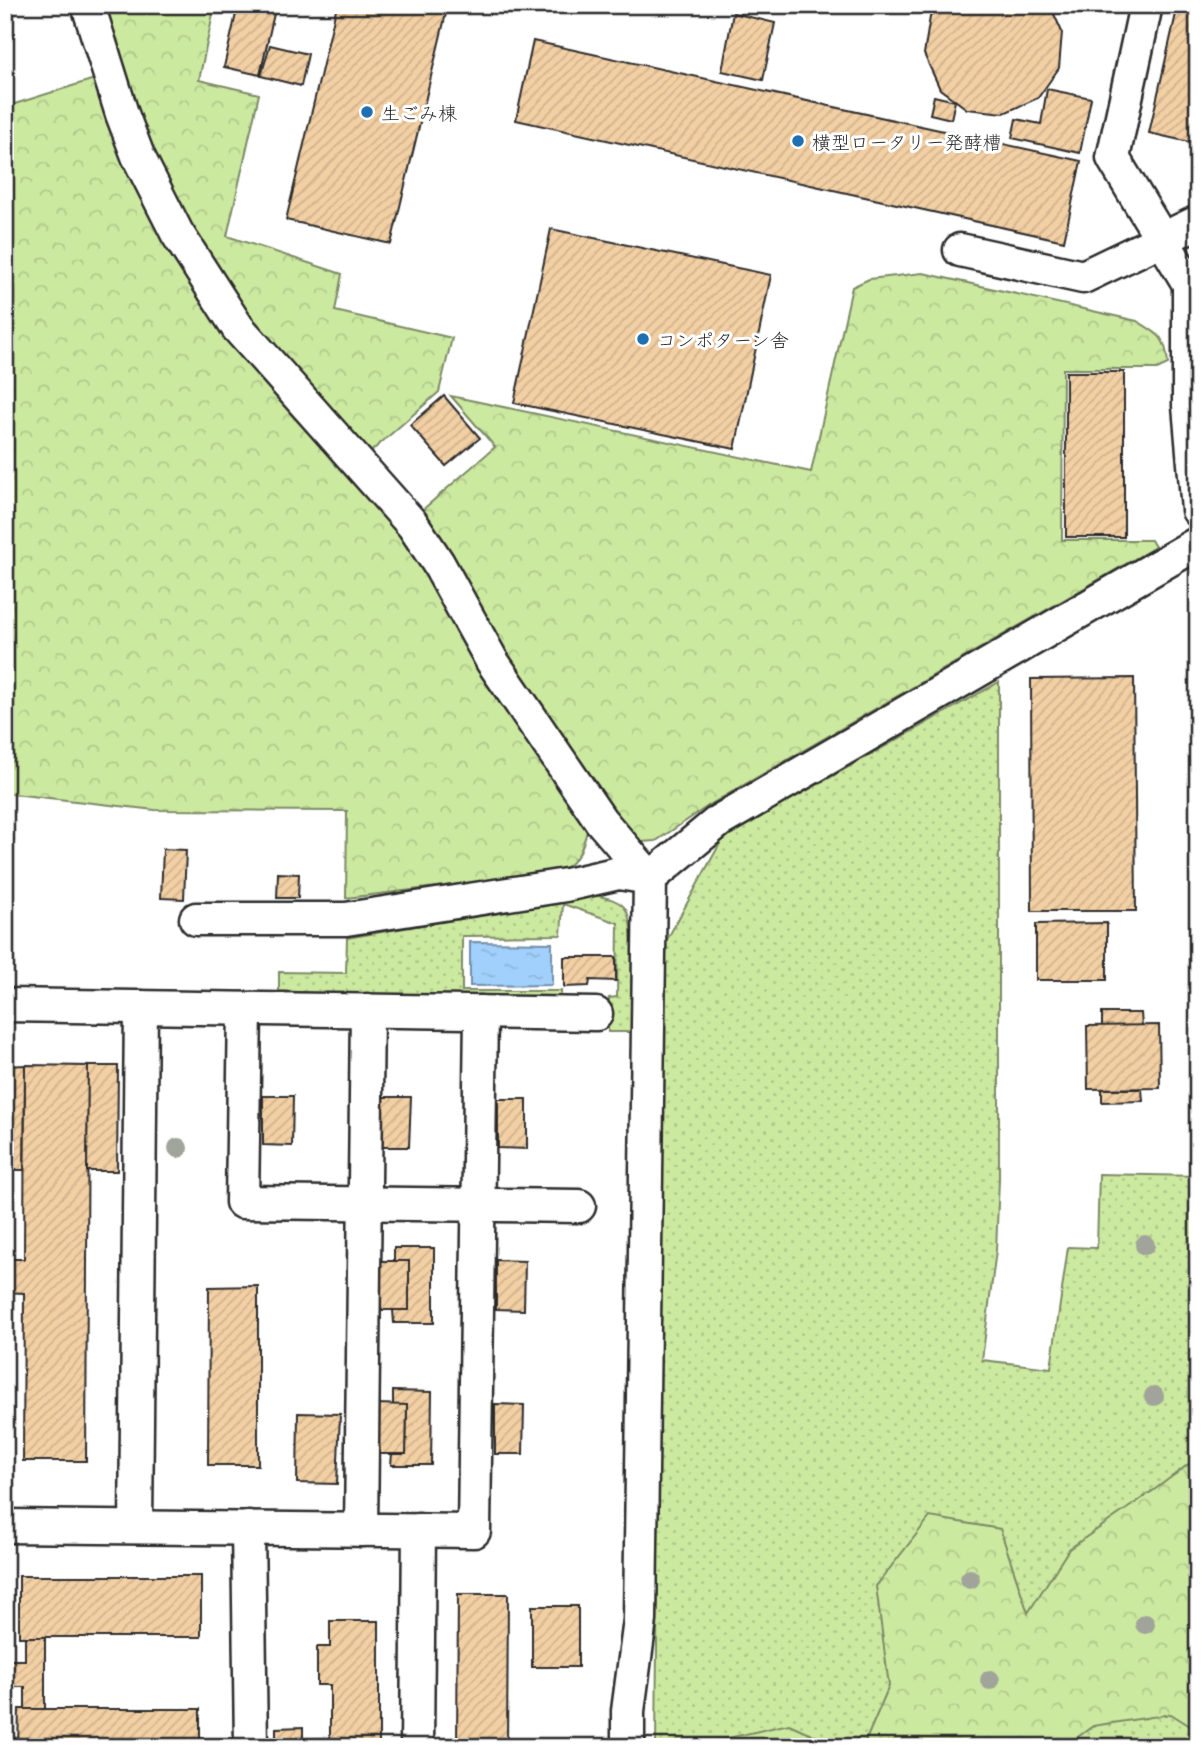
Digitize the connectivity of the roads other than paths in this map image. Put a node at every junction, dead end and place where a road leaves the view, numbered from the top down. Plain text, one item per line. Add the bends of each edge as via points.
1 (88, 5) edge
2 (1146, 5) edge
3 (1198, 222) edge
4 (1162, 239) junction
5 (960, 250) dead end
6 (1198, 510) edge
7 (1198, 543) edge
8 (650, 878) junction
9 (196, 919) dead end
10 (5, 1004) edge
11 (141, 1007) junction
12 (245, 1009) junction
13 (367, 1010) junction
14 (481, 1012) junction
15 (596, 1014) dead end
16 (365, 1204) junction
17 (479, 1205) junction
18 (579, 1206) dead end
19 (5, 1526) edge
20 (136, 1527) junction
21 (248, 1528) junction
22 (361, 1530) junction
23 (419, 1530) junction
24 (251, 1747) edge
25 (417, 1747) edge
26 (628, 1747) edge

1 - 8 lane via 138,156 177,233 231,317 413,525 492,661 601,821
2 - 4 lane via 1113,158
3 - 4 lane
4 - 5 lane via 1083,277
4 - 6 lane via 1189,284 1189,406
7 - 8 lane via 719,821
8 - 9 lane via 620,873 346,919
8 - 26 lane via 640,1620
10 - 11 lane
11 - 12 lane
11 - 20 lane
12 - 13 lane
12 - 16 lane via 242,1202
13 - 14 lane
13 - 16 lane
14 - 15 lane
14 - 17 lane
16 - 17 lane
16 - 22 lane
17 - 18 lane
17 - 23 lane via 474,1531
19 - 20 lane
20 - 21 lane
21 - 22 lane
21 - 24 lane
22 - 23 lane
23 - 25 lane

